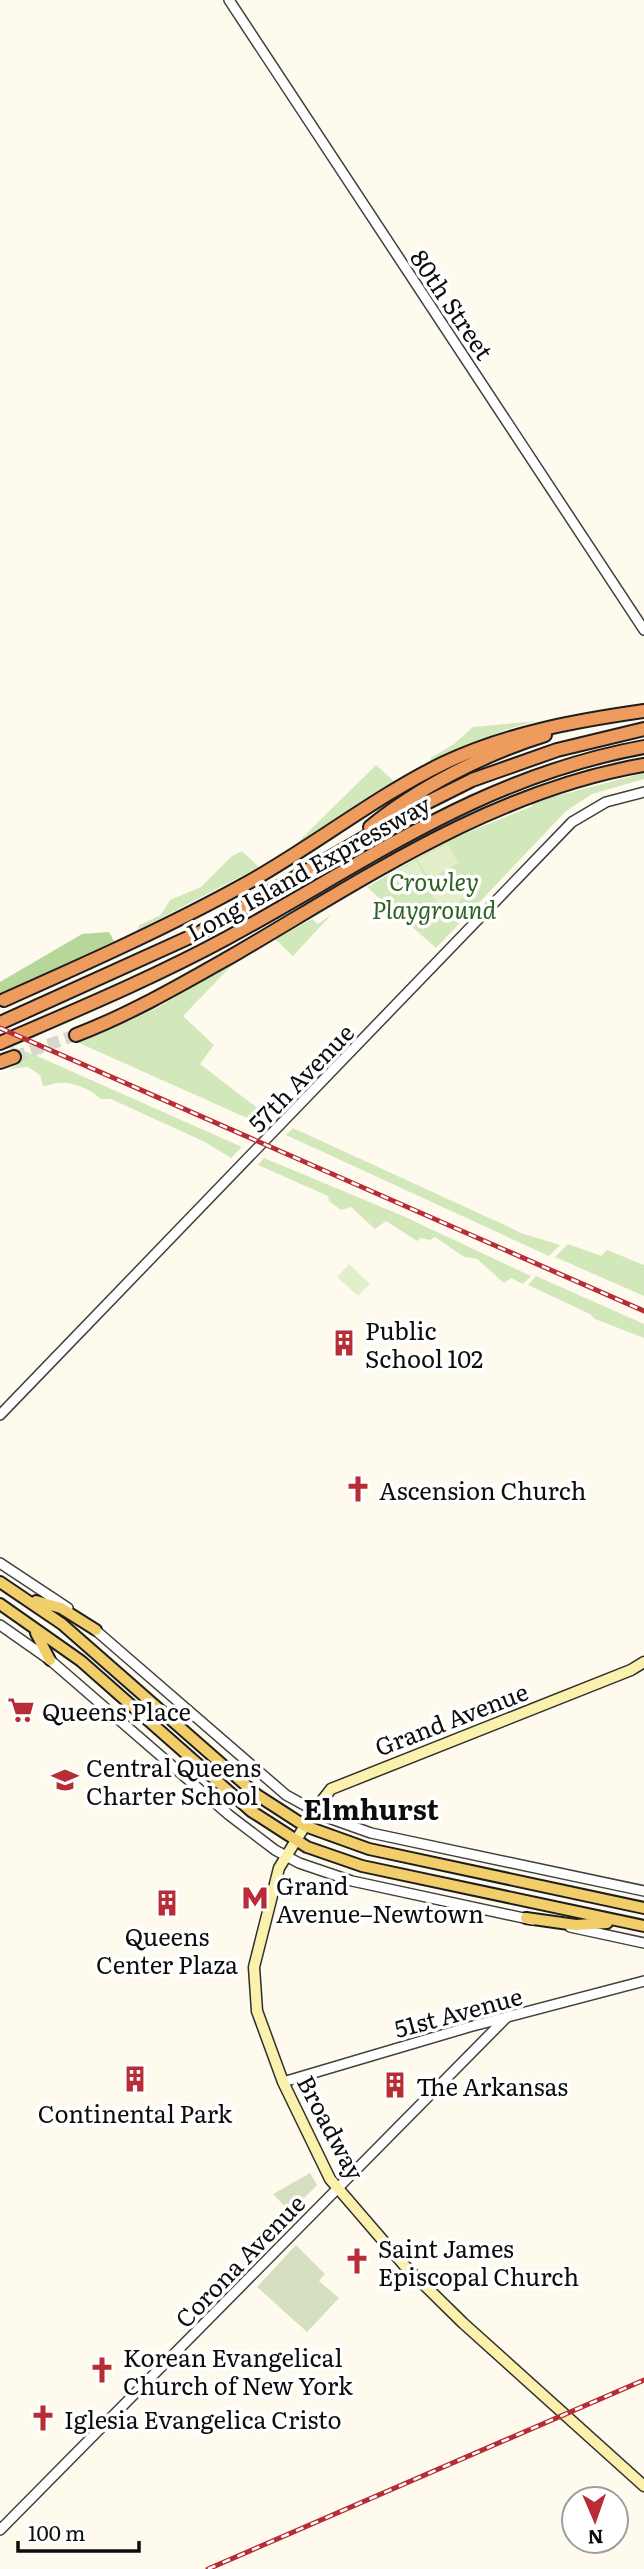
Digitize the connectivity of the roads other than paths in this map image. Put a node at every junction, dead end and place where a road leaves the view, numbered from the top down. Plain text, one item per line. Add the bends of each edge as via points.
1 (229, 0) edge
2 (644, 630) edge
3 (644, 711) edge
4 (592, 719) junction
5 (644, 729) edge
6 (644, 747) edge
7 (644, 765) edge
8 (644, 792) edge
9 (342, 851) junction
10 (4, 1000) dead end
11 (0, 1023) edge
12 (76, 1035) tunnel mouth
13 (0, 1043) edge
14 (14, 1057) tunnel mouth
15 (0, 1062) edge
16 (0, 1415) edge
17 (0, 1563) edge
18 (0, 1582) edge
19 (30, 1600) junction
20 (0, 1604) edge
21 (25, 1620) junction
22 (0, 1625) edge
23 (96, 1630) junction
24 (50, 1660) junction
25 (644, 1662) edge
26 (314, 1811) junction
27 (305, 1826) junction
28 (296, 1840) junction
29 (286, 1856) junction
30 (644, 1891) edge
31 (644, 1908) edge
32 (526, 1918) junction
33 (627, 1922) junction
34 (644, 1926) edge
35 (644, 1943) edge
36 (644, 1981) edge
37 (506, 2018) junction
38 (283, 2082) junction
39 (337, 2188) junction
40 (644, 2486) edge
41 (0, 2530) edge

1 - 2 street, 80th Street
3 - 4 highway
4 - 9 highway via 508,748 460,771 386,814
4 - 10 highway via 512,736 443,764 227,894
5 - 9 highway, Long Island Expressway via 566,747 500,769 418,807
6 - 13 highway, Long Island Expressway via 550,771 469,802 201,952
7 - 12 highway via 555,786 468,820 163,996
8 - 16 street, 57th Avenue via 606,802 572,822
9 - 11 highway, Long Island Expressway via 183,941
14 - 15 highway
17 - 23 street
18 - 19 main road
19 - 23 main road via 61,1608
19 - 27 main road via 120,1672 265,1801
20 - 21 main road
21 - 24 main road via 42,1639
21 - 28 main road via 81,1661 251,1811
22 - 24 street
23 - 26 street via 280,1790
24 - 29 street via 229,1815
25 - 26 main road, Grand Avenue via 344,1782 327,1793
26 - 27 main road, Grand Avenue
26 - 30 street via 372,1833
27 - 28 main road, Grand Avenue
27 - 31 main road via 369,1850
28 - 29 main road, Broadway
28 - 33 main road via 362,1866
29 - 32 street via 352,1881
29 - 38 main road, Broadway via 253,1976 257,2011
32 - 33 main road via 576,1925
32 - 35 street
33 - 34 main road
36 - 37 street, 51st Avenue
37 - 38 street, 51st Avenue
37 - 39 street, Corona Avenue
38 - 39 main road, Broadway
39 - 40 main road, Broadway via 420,2283
39 - 41 street, Corona Avenue

